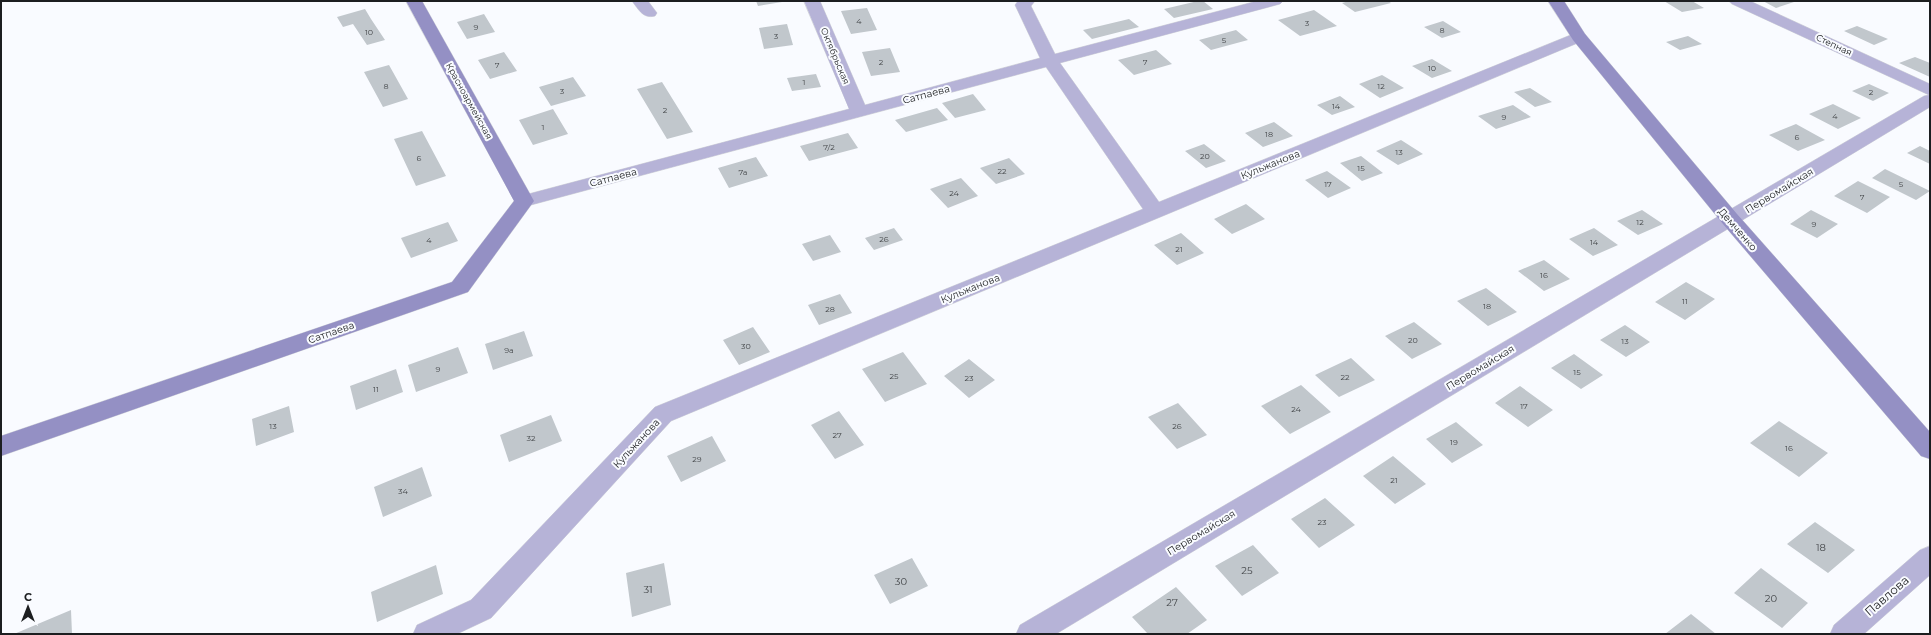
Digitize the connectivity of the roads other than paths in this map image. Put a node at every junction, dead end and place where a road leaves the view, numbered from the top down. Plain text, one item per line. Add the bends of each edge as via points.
1 (414, 1) edge
2 (812, 1) edge
3 (1027, 1) edge
4 (1275, 1) edge
5 (1556, 1) edge
6 (1737, 1) edge
7 (1579, 37) junction
8 (1050, 61) junction
9 (1930, 90) edge
10 (1930, 100) edge
11 (859, 112) junction
12 (524, 201) junction
13 (1155, 211) junction
14 (1730, 219) junction
15 (1, 446) edge
16 (1930, 449) edge
17 (1930, 558) edge
18 (427, 634) edge
19 (1030, 634) edge
20 (1844, 634) edge

1 - 12 street, Красноармейская
2 - 11 street, Октябрьская
3 - 8 street via 1023,5
4 - 8 street, Сатпаева
5 - 7 street, Демченко
6 - 9 street, Степная
7 - 13 street, Кульжанова
7 - 14 street, Демченко
8 - 11 street, Сатпаева
8 - 13 street
10 - 14 street, Первомайская
11 - 12 street, Сатпаева
12 - 15 street, Сатпаева via 460,287
13 - 18 street, Кульжанова via 663,414 481,609
14 - 16 street, Демченко
14 - 19 street, Первомайская
17 - 20 street, Павлова

